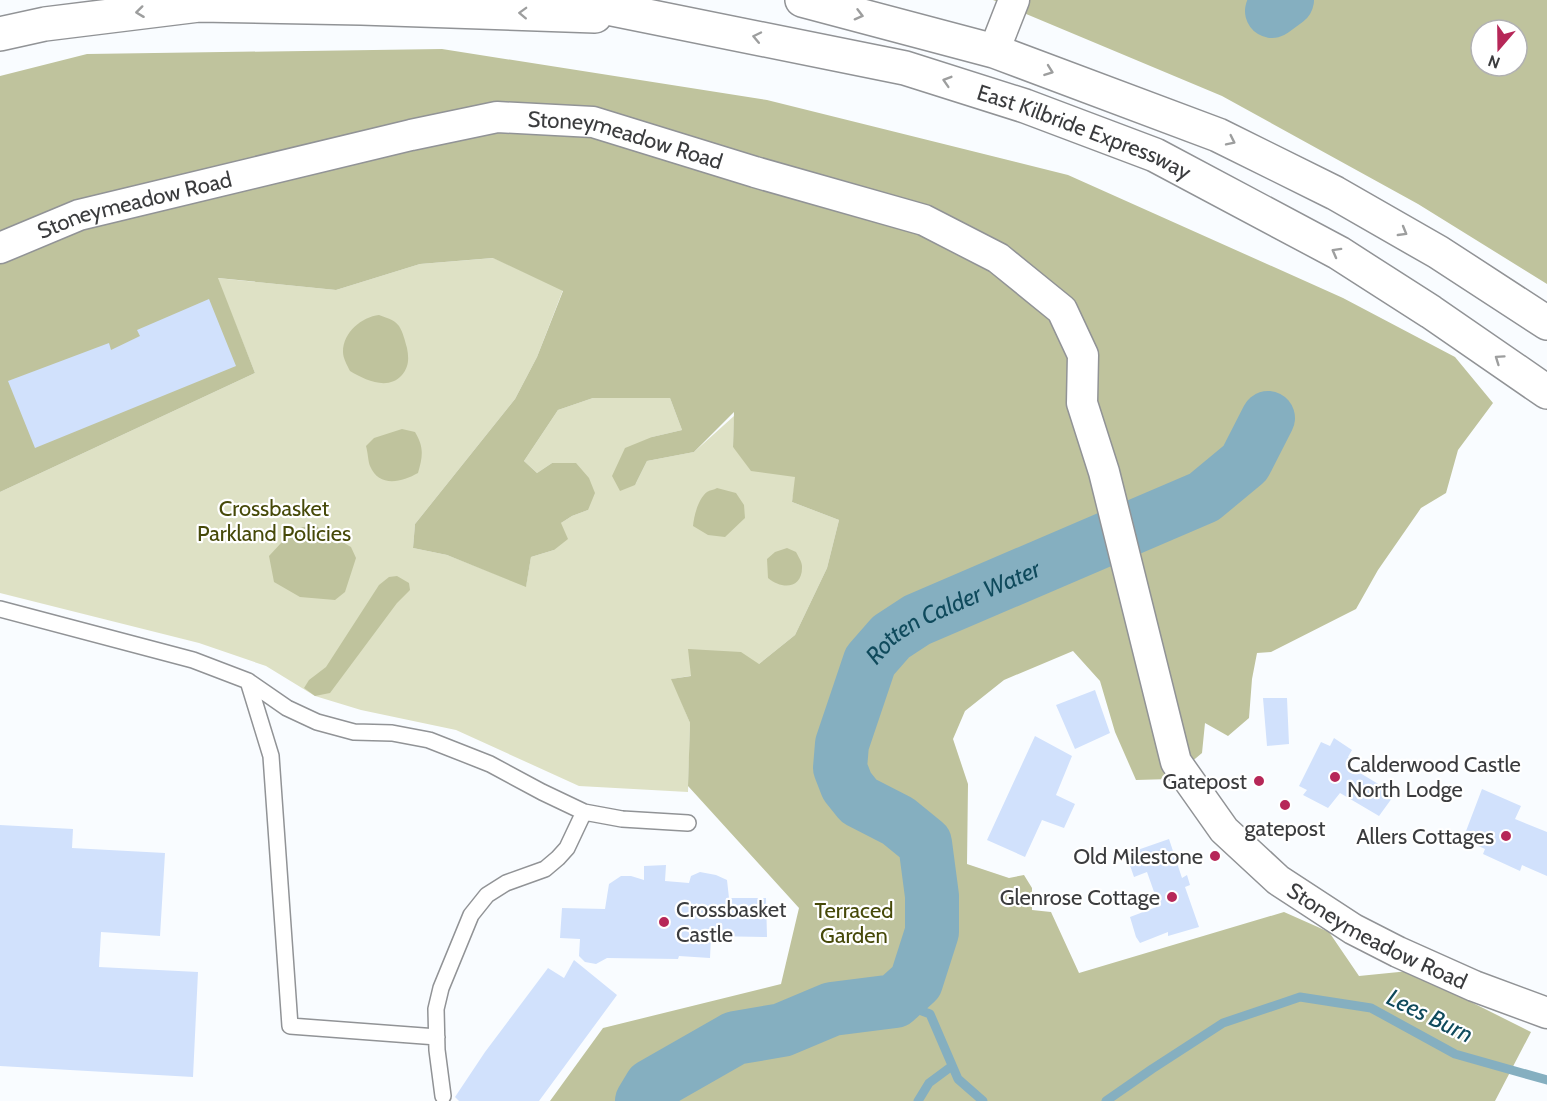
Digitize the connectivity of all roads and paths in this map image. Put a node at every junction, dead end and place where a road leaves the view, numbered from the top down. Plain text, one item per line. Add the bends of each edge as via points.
1 (568, 0) edge
2 (802, 0) edge
3 (1014, 0) edge
4 (666, 18) junction
5 (0, 34) edge
6 (994, 51) junction
7 (0, 248) edge
8 (1547, 323) edge
9 (1547, 392) edge
10 (0, 609) edge
11 (248, 681) junction
12 (584, 812) junction
13 (688, 823) dead end
14 (1547, 1013) edge
15 (437, 1037) junction
16 (443, 1096) dead end

1 - 4 highway, East Kilbride Expressway
2 -> 6 highway, East Kilbride Expressway
3 - 6 street
4 -> 5 highway via 199,5 45,24
9 -> 4 highway, East Kilbride Expressway via 1339,253 1155,155 1025,106 905,68
6 -> 8 highway, East Kilbride Expressway via 1218,135 1345,198 1438,252
7 - 14 street, Stoneymeadow Road via 79,215 497,117 593,122 924,220 998,258 1062,310 1083,356 1082,403 1104,472 1176,762 1224,830 1278,880 1353,929 1452,976
10 - 11 lane via 193,660
11 - 12 lane via 287,708 317,722 354,732 392,733 429,740 490,764
11 - 15 lane via 271,756 290,1026
12 - 13 lane
12 - 15 lane via 558,858 487,895 471,915 441,988 436,1009
15 - 16 lane

